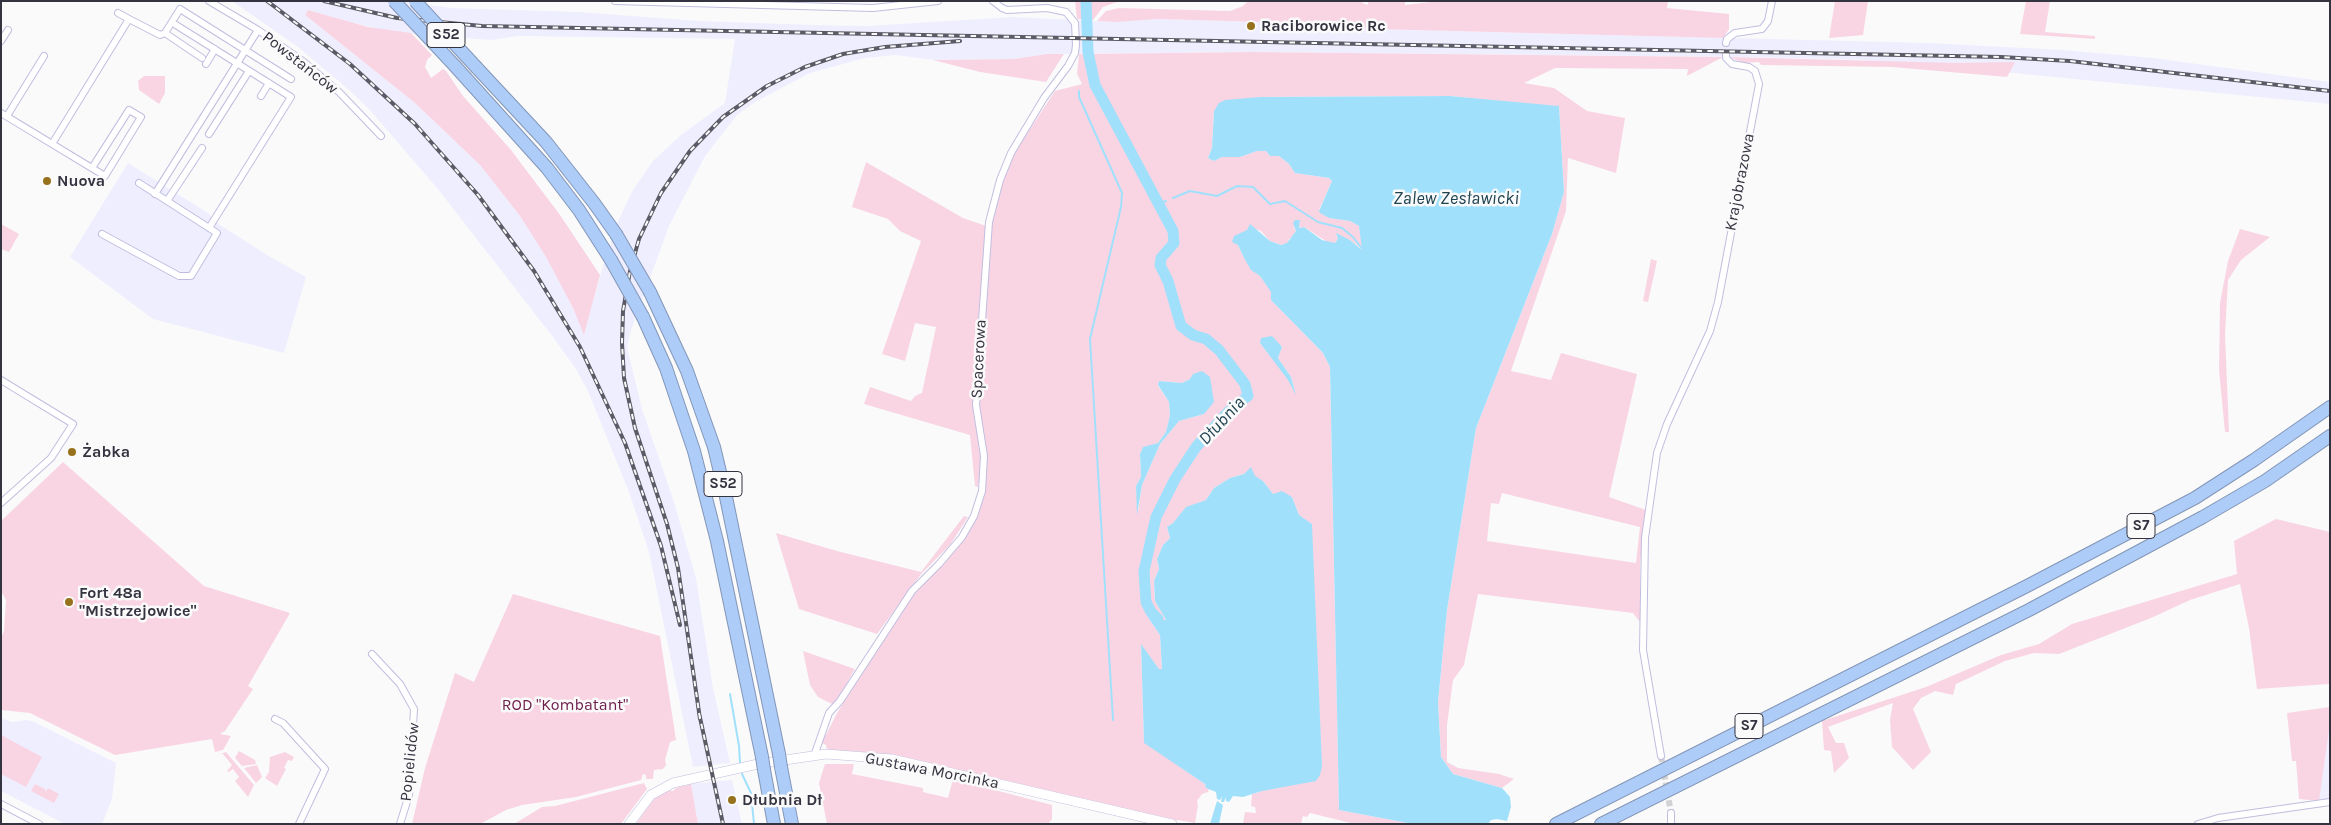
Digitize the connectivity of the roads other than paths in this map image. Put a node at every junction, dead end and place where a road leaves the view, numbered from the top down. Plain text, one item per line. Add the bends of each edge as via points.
1 (209, 1) edge
2 (394, 1) edge
3 (415, 1) edge
4 (615, 1) edge
5 (938, 1) edge
6 (993, 1) edge
7 (1772, 1) edge
8 (118, 13) dead end
9 (129, 19) junction
10 (176, 25) dead end
11 (8, 30) dead end
12 (258, 30) junction
13 (165, 33) junction
14 (1, 41) edge
15 (1726, 43) dead end
16 (215, 49) junction
17 (245, 50) junction
18 (1726, 54) dead end
19 (44, 56) dead end
20 (237, 63) junction
21 (249, 71) junction
22 (291, 80) dead end
23 (269, 83) junction
24 (261, 96) dead end
25 (4, 114) edge
26 (209, 134) dead end
27 (382, 136) dead end
28 (52, 144) junction
29 (202, 148) dead end
30 (92, 168) junction
31 (139, 183) dead end
32 (155, 194) junction
33 (168, 201) junction
34 (209, 228) junction
35 (102, 234) dead end
36 (1, 380) edge
37 (2330, 407) edge
38 (2330, 436) edge
39 (1, 503) edge
40 (372, 654) dead end
41 (275, 719) dead end
42 (814, 756) junction
43 (1661, 756) tunnel mouth
44 (2330, 802) edge
45 (1, 804) edge
46 (1671, 812) tunnel mouth
47 (39, 824) edge
48 (299, 824) edge
49 (400, 824) edge
50 (629, 824) edge
51 (774, 824) edge
52 (792, 824) edge
53 (1172, 824) edge
54 (1556, 824) edge
55 (1601, 824) edge
56 (1671, 824) edge
57 (2198, 824) edge

1 - 12 street, Powstańców
2 - 51 highway, S52, bridge via 547,168 579,210 643,317 666,368 694,451 716,541
3 - 52 highway, S52, bridge via 570,170 616,234 650,292 687,371 714,447 726,497
4 - 5 street via 873,8
6 - 42 street, Spacerowa via 1007,10 1047,8 1066,12 1075,23 1076,45 1068,66 1044,98 1011,153 989,222 976,405 984,456 982,491 974,516 962,537 912,591 829,713
7 - 15 street via 1768,22 1762,29 1735,33
8 - 9 street
9 - 13 street via 157,35
9 - 28 street
10 - 16 street
11 - 14 street
12 - 17 street
12 - 27 street, Powstańców via 328,82
13 - 16 street via 204,61
13 - 17 street via 180,9
16 - 20 street
17 - 20 street
17 - 22 street
18 - 43 street, Krajobrazowa via 1732,64 1752,68 1758,75 1759,84 1718,302 1710,331 1666,424 1657,453 1645,538 1643,650
19 - 25 street
20 - 21 street
20 - 32 street
21 - 23 street
21 - 26 street
23 - 24 street
23 - 34 street via 292,97
25 - 28 street
28 - 30 street
29 - 33 street
30 - 30 street via 105,176 141,118 129,110
31 - 32 street
32 - 33 street
33 - 34 street
34 - 35 street via 217,233 191,276 179,276
36 - 39 street via 73,424 54,456
37 - 54 highway, S7 via 2195,498
38 - 55 highway, S7 via 2265,481 2177,531 2021,614
40 - 49 street, Popielidów via 400,684 414,709 409,795
41 - 48 street via 283,723 325,769
42 - 50 street, Gustawa Morcinka via 758,764 667,785 653,792
42 - 53 street, Gustawa Morcinka via 892,759
44 - 57 street via 2218,818
45 - 47 street
46 - 56 street

